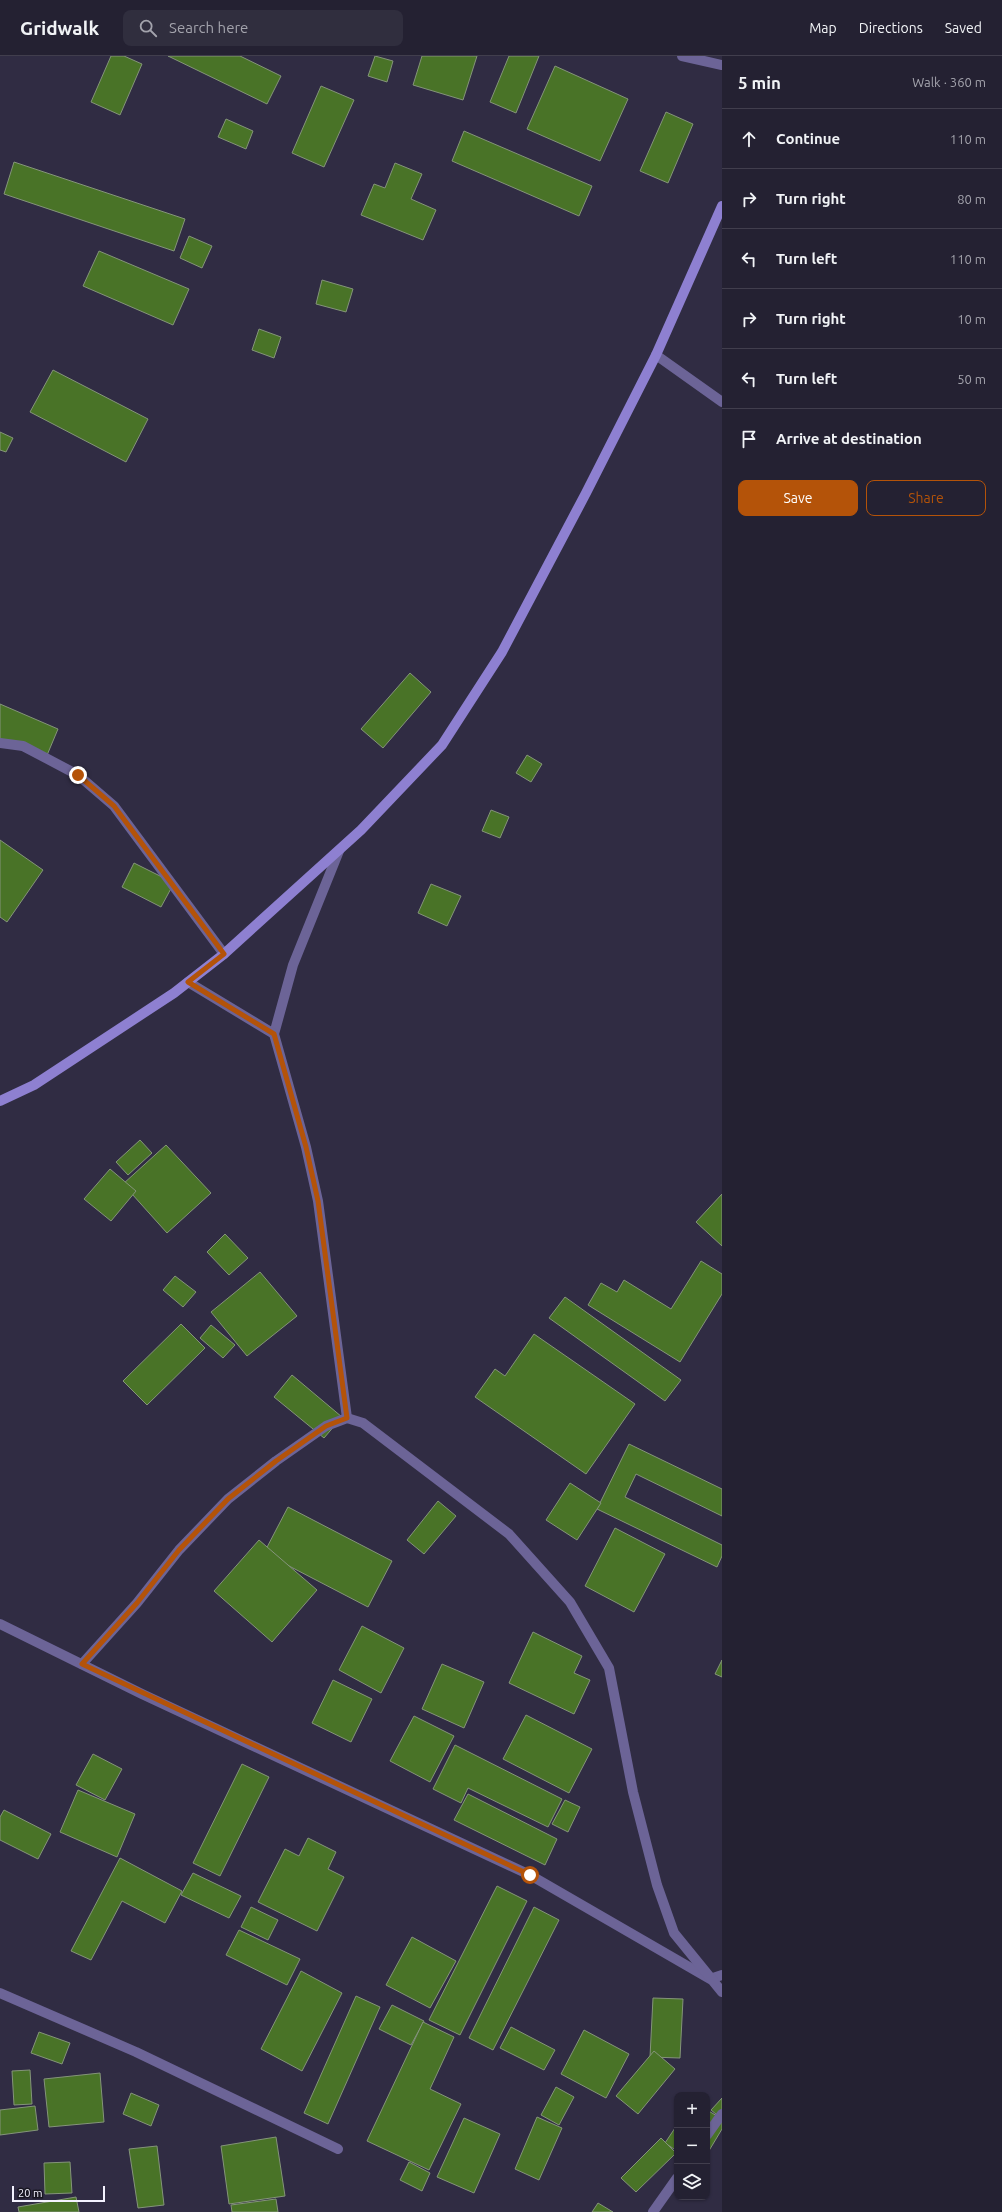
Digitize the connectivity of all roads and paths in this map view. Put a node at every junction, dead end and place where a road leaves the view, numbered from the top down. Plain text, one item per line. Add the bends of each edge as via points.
1 (682, 56) edge
2 (722, 65) edge
3 (722, 206) edge
4 (656, 355) junction
5 (722, 402) edge
6 (0, 743) edge
7 (339, 851) junction
8 (224, 954) junction
9 (188, 982) junction
10 (274, 1034) junction
11 (0, 1101) edge
12 (347, 1418) junction
13 (0, 1624) edge
14 (82, 1664) junction
15 (722, 1975) edge
16 (710, 1979) junction
17 (722, 1992) edge
18 (0, 1993) edge
19 (722, 2114) edge
20 (710, 2131) edge
21 (338, 2149) dead end
22 (674, 2182) edge
23 (653, 2212) edge

1 - 2 street
3 - 4 main road
4 - 5 street
4 - 7 main road via 502,652 442,745
6 - 8 street via 23,746 78,775 114,806
7 - 8 main road
7 - 10 street via 293,965
8 - 9 main road
9 - 10 street
9 - 11 main road via 34,1085
10 - 12 street via 306,1147 318,1201
12 - 14 street via 326,1426 228,1499 179,1550 137,1603
12 - 16 street via 363,1423 509,1534 570,1602 609,1668 633,1792 657,1885 674,1932
13 - 14 street
14 - 16 street via 530,1875
15 - 16 street
16 - 17 street
18 - 21 street via 136,2052
19 - 20 street
22 - 23 street

